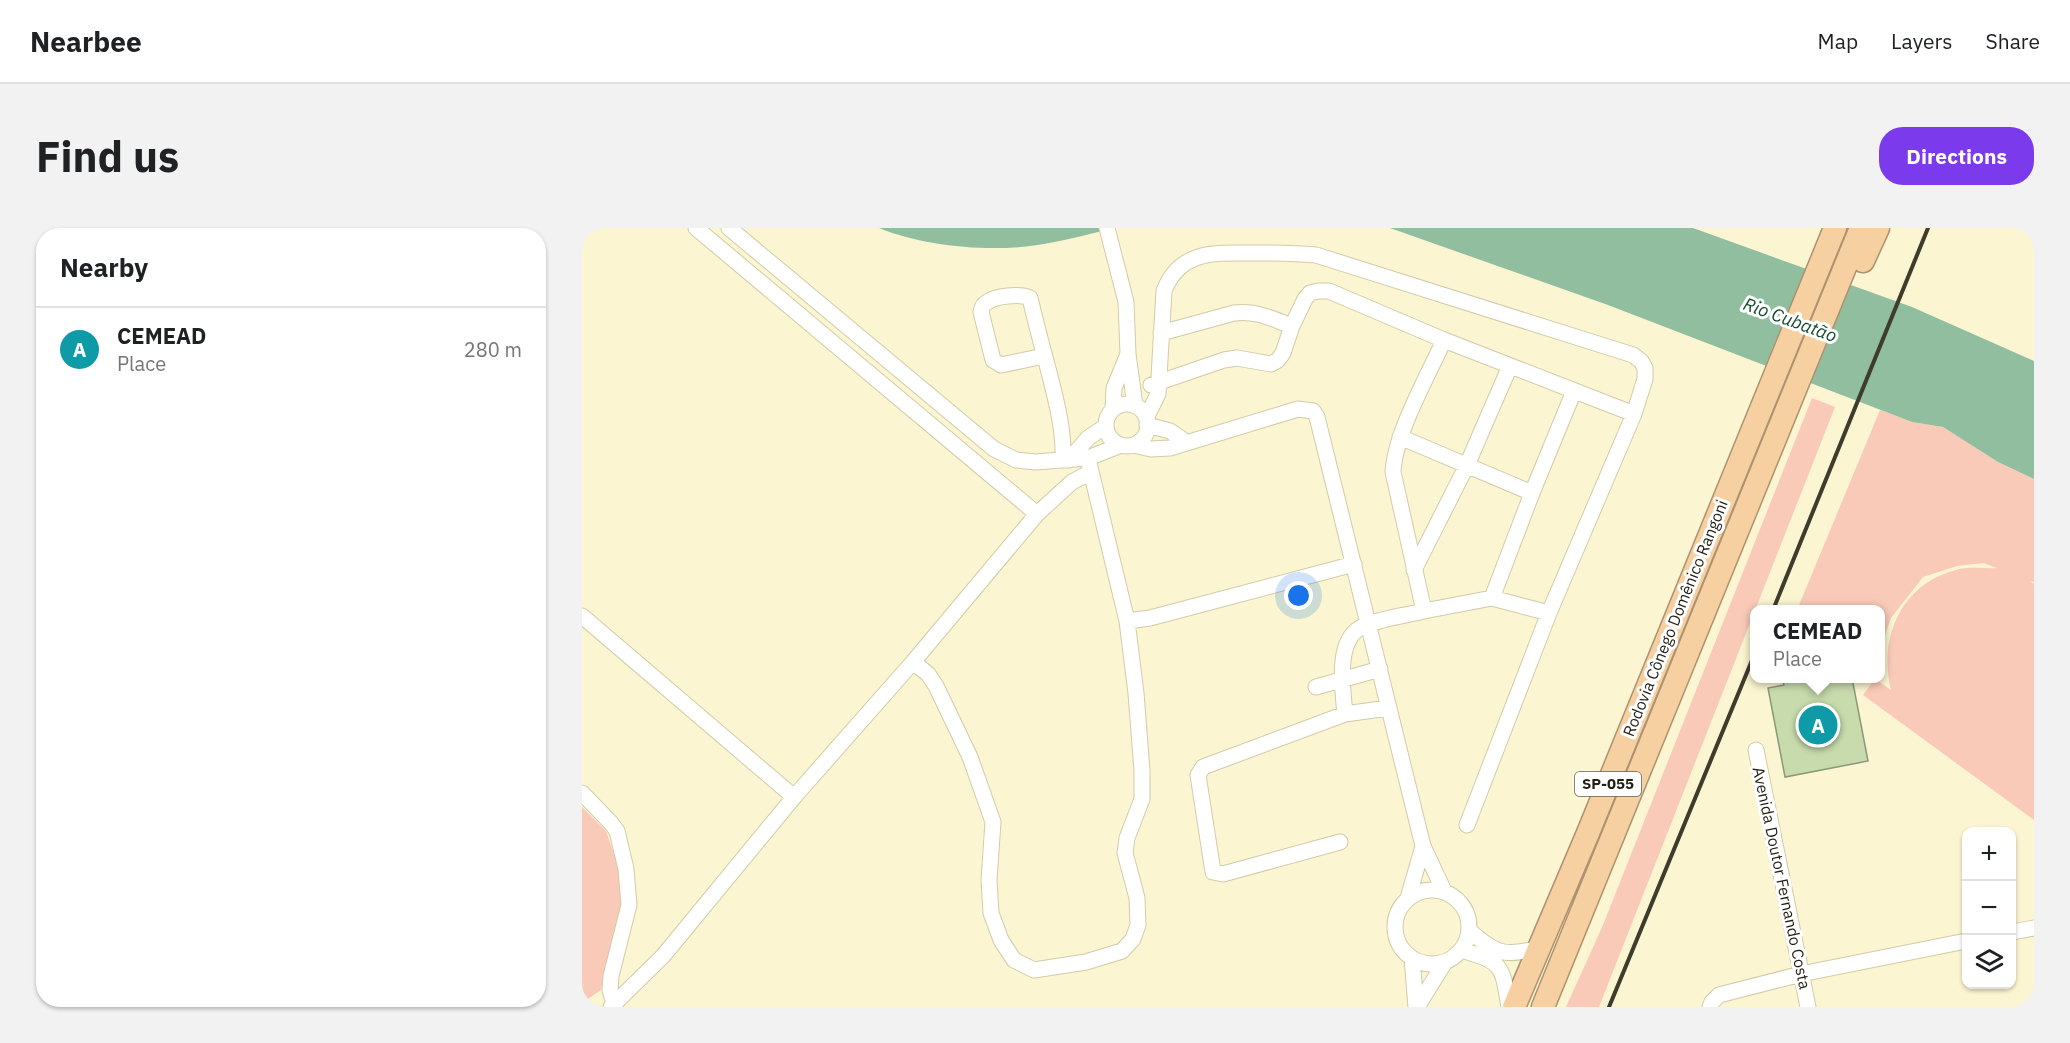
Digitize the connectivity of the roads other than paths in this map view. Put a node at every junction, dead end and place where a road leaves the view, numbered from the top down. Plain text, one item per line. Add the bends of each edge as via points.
1 (696, 228) edge
2 (729, 228) edge
3 (1107, 228) edge
4 (1825, 228) edge
5 (1834, 228) edge
6 (1861, 228) edge
7 (1878, 228) edge
8 (1292, 326) junction
9 (1161, 333) junction
10 (1444, 340) junction
11 (1128, 354) junction
12 (1044, 356) junction
13 (1510, 366) junction
14 (1155, 381) junction
15 (1574, 391) junction
16 (1766, 397) junction
17 (1792, 398) junction
18 (1113, 409) junction
19 (1142, 414) junction
20 (1634, 414) junction
21 (1106, 426) junction
22 (1400, 437) junction
23 (1186, 442) junction
24 (1127, 445) junction
25 (1066, 460) junction
26 (1089, 465) junction
27 (1467, 465) junction
28 (1532, 493) junction
29 (1036, 514) junction
30 (1354, 564) junction
31 (1414, 570) junction
32 (1492, 598) junction
33 (1424, 611) junction
34 (1549, 612) junction
35 (582, 616) edge
36 (1127, 621) junction
37 (1369, 624) junction
38 (913, 662) junction
39 (1380, 669) junction
40 (1342, 679) junction
41 (1316, 687) dead end
42 (1388, 708) junction
43 (1345, 714) junction
44 (1756, 750) dead end
45 (582, 793) edge
46 (795, 797) junction
47 (1467, 825) dead end
48 (1340, 842) dead end
49 (1424, 846) junction
50 (1444, 891) junction
51 (1408, 898) junction
52 (2034, 928) edge
53 (1469, 930) junction
54 (2016, 931) edge
55 (1962, 942) edge
56 (1539, 948) junction
57 (1461, 950) junction
58 (1412, 958) junction
59 (1444, 962) junction
60 (1801, 974) junction
61 (614, 1006) edge
62 (1417, 1007) edge
63 (1509, 1007) edge
64 (1514, 1007) edge
65 (1543, 1007) edge
66 (1710, 1007) edge
67 (1808, 1007) edge

1 - 29 street
2 - 25 street via 994,449 1016,460
3 - 11 street via 1126,302
4 - 16 highway
5 - 16 highway, Rodovia Cônego Domênico Rangoni / SP-055
6 - 17 highway, Rodovia Cônego Domênico Rangoni / SP-055
7 - 17 highway
8 - 9 street via 1247,311
8 - 10 street via 1310,293 1329,291
8 - 14 street via 1283,353 1270,364 1230,359
9 - 14 street
9 - 20 street via 1168,279 1192,259 1212,253 1316,255 1633,355 1645,368
10 - 13 street
10 - 22 street
11 - 18 street via 1114,388
11 - 19 street
12 - 12 street via 1030,298 1018,294 983,306 981,312 993,360 1001,365
12 - 25 street via 1061,420
13 - 15 street
13 - 27 street
14 - 19 street
15 - 20 street
15 - 28 street
16 - 56 highway, Rodovia Cônego Domênico Rangoni / SP-055
17 - 65 highway, Rodovia Cônego Domênico Rangoni / SP-055
18 - 19 street via 1124,405
18 - 21 street
19 - 23 street
19 - 24 street via 1146,433 1141,440
20 - 34 street
21 - 24 street via 1110,438
21 - 25 street
22 - 27 street
22 - 31 street via 1393,472
23 - 24 street via 1162,449
23 - 30 street via 1298,409 1313,411
24 - 26 street
25 - 26 street
26 - 29 street
26 - 36 street
27 - 28 street
27 - 31 street
28 - 32 street
29 - 38 street
30 - 36 street
30 - 37 street
31 - 33 street
32 - 33 street
32 - 34 street
33 - 37 street
34 - 47 street
35 - 46 street
36 - 38 street via 1142,799 1125,853 1137,898 1138,925 1133,939 1122,951 1086,962 1034,970 1014,960 1001,940 991,913 993,822 970,757 936,686
37 - 39 street
37 - 40 street via 1351,637
38 - 46 street
39 - 40 street
39 - 42 street
40 - 41 street
40 - 43 street
42 - 43 street
42 - 49 street
43 - 48 street via 1203,766 1198,775 1213,872 1223,874
44 - 60 street, Avenida Doutor Fernando Costa
45 - 61 street via 617,831 626,870 628,904 610,976
46 - 61 street via 663,956
49 - 50 street
49 - 51 street
50 - 51 street via 1421,891
50 - 53 street via 1463,906
51 - 58 street via 1397,912 1394,929 1400,946
52 - 54 street
53 - 56 street via 1485,946 1507,954
53 - 57 street
55 - 60 street
56 - 64 highway, Rodovia Cônego Domênico Rangoni / SP-055
57 - 59 street
57 - 63 street via 1493,961 1500,968
58 - 59 street via 1428,964
58 - 62 street
59 - 62 street
60 - 66 street via 1719,995
60 - 67 street, Avenida Doutor Fernando Costa

